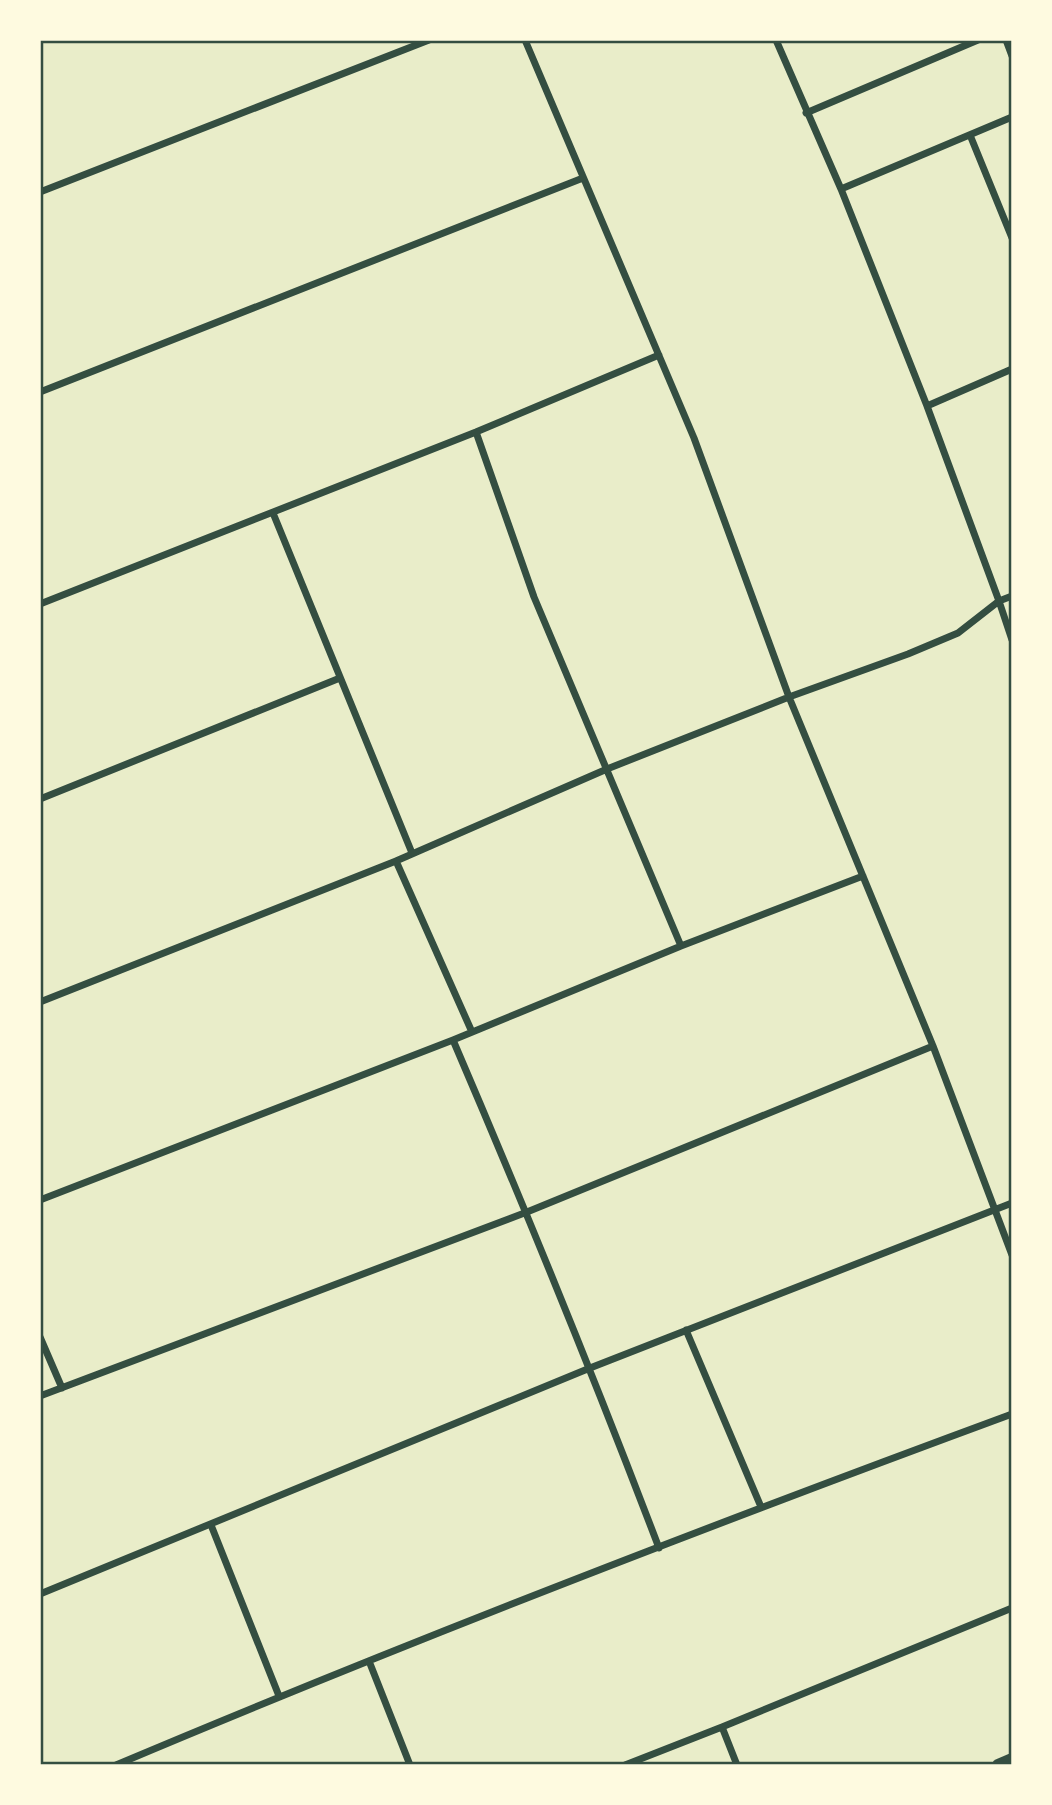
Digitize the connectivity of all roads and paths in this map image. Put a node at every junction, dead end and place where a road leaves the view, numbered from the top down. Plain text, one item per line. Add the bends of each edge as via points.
1 (429, 40) edge
2 (524, 40) edge
3 (776, 40) edge
4 (978, 40) edge
5 (1006, 40) edge
6 (1012, 56) edge
7 (806, 113) junction
8 (1012, 117) edge
9 (970, 135) junction
10 (583, 178) junction
11 (841, 190) junction
12 (40, 192) edge
13 (1012, 238) edge
14 (659, 355) junction
15 (1012, 369) edge
16 (40, 392) edge
17 (926, 407) junction
18 (476, 432) junction
19 (273, 513) junction
20 (1012, 596) edge
21 (999, 601) junction
22 (40, 604) edge
23 (1012, 640) edge
24 (340, 678) junction
25 (789, 697) junction
26 (607, 769) junction
27 (40, 799) edge
28 (412, 853) junction
29 (396, 861) junction
30 (863, 876) junction
31 (681, 946) junction
32 (40, 1002) edge
33 (472, 1032) junction
34 (453, 1040) junction
35 (933, 1046) junction
36 (40, 1200) edge
37 (1012, 1203) edge
38 (994, 1208) junction
39 (527, 1212) junction
40 (1012, 1255) edge
41 (686, 1330) junction
42 (40, 1337) edge
43 (590, 1368) junction
44 (62, 1388) junction
45 (40, 1396) edge
46 (1012, 1414) edge
47 (761, 1507) junction
48 (211, 1525) junction
49 (659, 1548) junction
50 (40, 1594) edge
51 (1012, 1608) edge
52 (369, 1661) junction
53 (279, 1696) junction
54 (722, 1727) junction
55 (1012, 1759) edge
56 (116, 1765) edge
57 (410, 1765) edge
58 (625, 1765) edge
59 (737, 1765) edge
60 (998, 1765) edge

1 - 12 street
2 - 10 street
3 - 7 street
4 - 7 street
5 - 6 street
7 - 11 street
8 - 9 street
9 - 11 street
9 - 13 street
10 - 14 street
10 - 16 street
11 - 17 street
14 - 18 street
14 - 25 street
15 - 17 street
17 - 21 street
18 - 19 street
18 - 26 street via 534,597
19 - 22 street
19 - 24 street
20 - 21 street
21 - 23 street
21 - 25 street via 958,633
24 - 27 street
24 - 28 street
25 - 26 street
25 - 30 street
26 - 28 street
26 - 31 street
28 - 29 street
29 - 32 street
29 - 33 street
30 - 31 street
30 - 35 street
31 - 33 street
33 - 34 street
34 - 36 street
34 - 39 street
35 - 38 street
35 - 39 street
37 - 38 street
38 - 40 street
38 - 41 street
39 - 43 street
39 - 44 street
41 - 43 street
41 - 47 street
42 - 44 street
43 - 48 street
43 - 49 street
44 - 45 street
46 - 47 street
47 - 49 street
48 - 50 street
48 - 53 street
49 - 52 street
51 - 54 street
52 - 53 street
52 - 57 street
53 - 56 street
54 - 58 street
54 - 59 street
55 - 60 street

